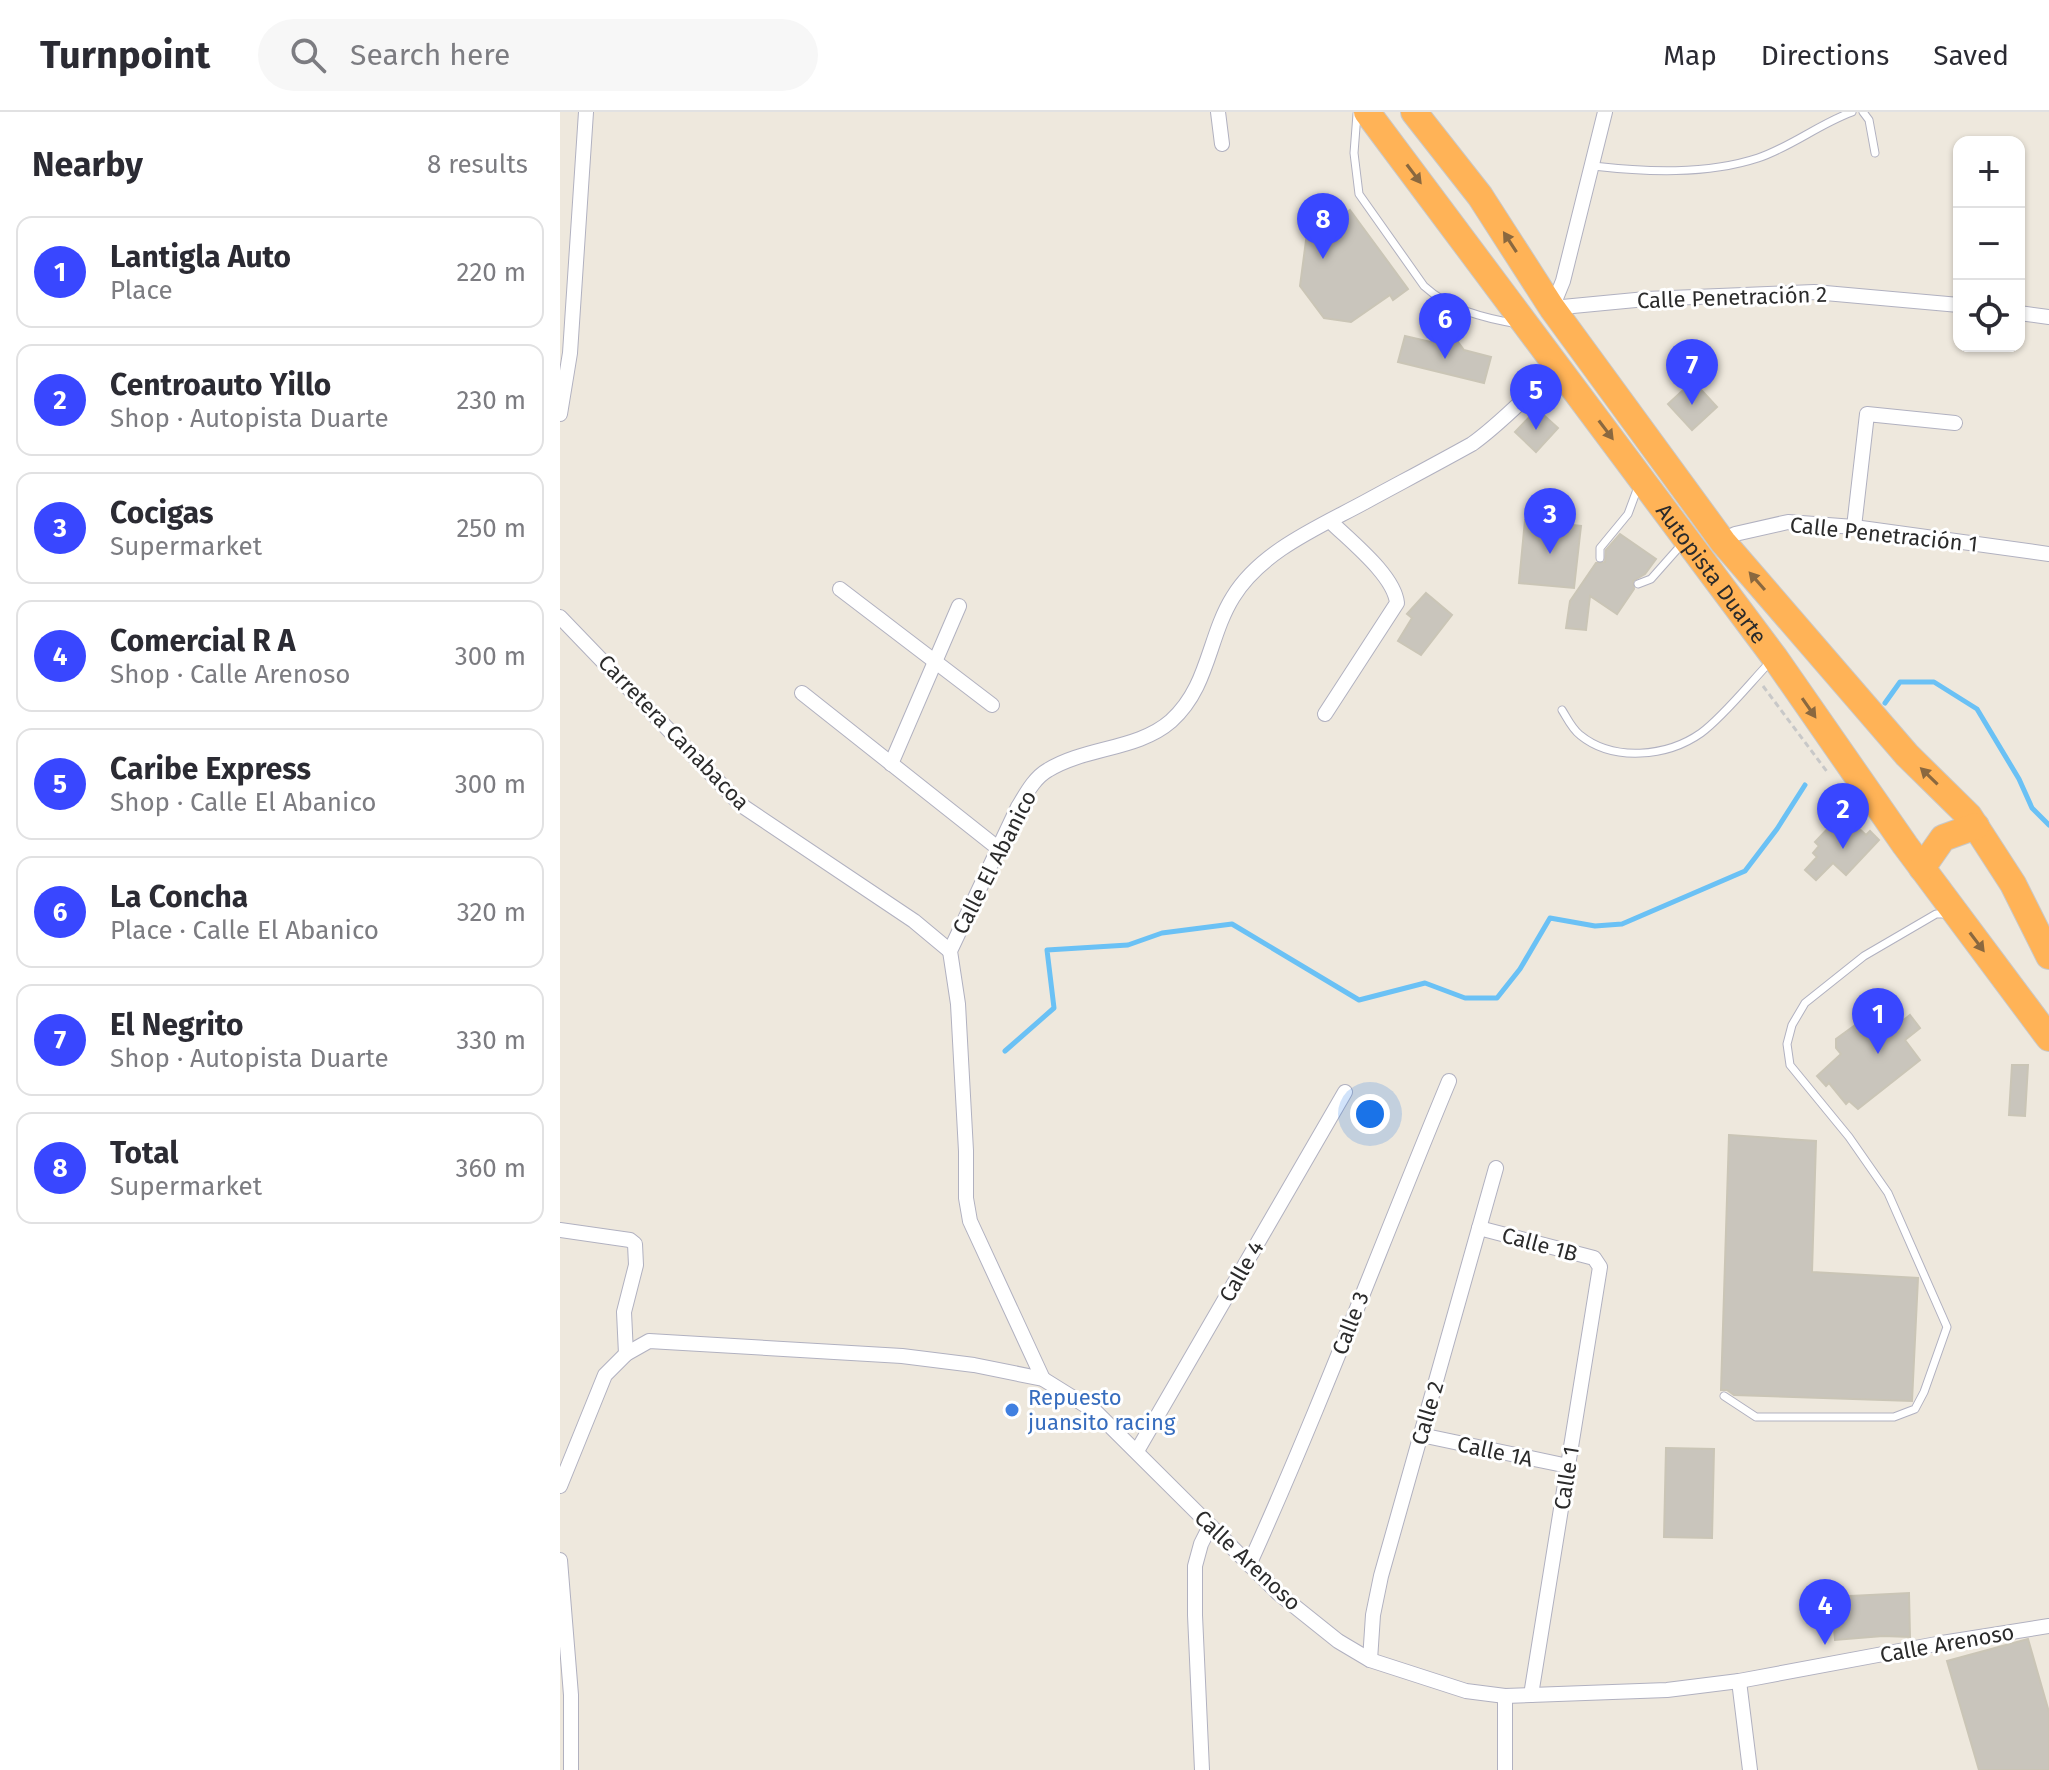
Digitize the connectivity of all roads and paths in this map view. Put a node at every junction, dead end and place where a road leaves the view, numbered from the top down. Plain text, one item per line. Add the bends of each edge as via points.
1 (586, 112) edge
2 (1218, 112) edge
3 (1357, 112) edge
4 (1367, 112) edge
5 (1605, 112) edge
6 (1852, 112) edge
7 (1863, 112) edge
8 (1414, 113) edge
9 (1222, 144) dead end
10 (1875, 153) dead end
11 (1593, 166) junction
12 (1953, 304) edge
13 (1552, 308) junction
14 (2025, 314) edge
15 (2049, 317) edge
16 (1526, 326) junction
17 (1559, 368) junction
18 (560, 414) edge
19 (1955, 423) dead end
20 (1641, 477) junction
21 (1330, 521) junction
22 (1854, 527) junction
23 (1687, 539) junction
24 (1723, 542) junction
25 (2049, 554) edge
26 (1600, 558) dead end
27 (1638, 584) dead end
28 (840, 589) dead end
29 (959, 606) dead end
30 (560, 617) edge
31 (1775, 658) junction
32 (935, 661) junction
33 (802, 693) dead end
34 (992, 705) dead end
35 (1562, 710) dead end
36 (1325, 714) dead end
37 (891, 764) junction
38 (1968, 817) junction
39 (1905, 845) junction
40 (999, 849) junction
41 (1922, 868) junction
42 (1956, 913) junction
43 (950, 951) junction
44 (2049, 956) edge
45 (2049, 1038) edge
46 (1449, 1081) dead end
47 (1345, 1092) dead end
48 (1496, 1168) dead end
49 (1479, 1228) junction
50 (560, 1230) edge
51 (1599, 1262) joint
52 (626, 1354) junction
53 (1043, 1379) junction
54 (1724, 1396) dead end
55 (1421, 1435) junction
56 (1137, 1451) junction
57 (1568, 1466) junction
58 (560, 1486) edge
59 (1210, 1526) junction
60 (560, 1560) edge
61 (1249, 1565) junction
62 (2049, 1626) edge
63 (1370, 1660) junction
64 (1739, 1681) junction
65 (1531, 1695) junction
66 (1505, 1696) junction
67 (571, 1770) edge
68 (1202, 1770) edge
69 (1505, 1770) edge
70 (1750, 1770) edge

1 - 18 street via 570,353
2 - 9 street
3 - 16 lane via 1359,194 1424,286 1452,306
4 -> 16 highway, Autopista Duarte
5 - 11 street
6 - 11 lane via 1759,158 1715,168
7 - 10 lane
13 -> 8 highway, Autopista Duarte via 1480,196
11 - 13 street
12 - 13 street, Calle Penetración 2 via 1814,292
13 - 24 highway, Autopista Duarte
14 - 15 street
16 - 17 highway, Autopista Duarte
17 -> 20 highway, Autopista Duarte
17 - 21 street, Calle El Abanico via 1472,444
19 - 22 street via 1867,414
20 - 23 highway, Autopista Duarte
20 - 26 lane via 1628,514 1600,548
21 - 36 street via 1388,580 1397,603
21 - 40 street, Calle El Abanico via 1246,579 1232,598 1201,682 1185,708 1148,736 1046,770 1018,807
22 - 24 street, Calle Penetración 1 via 1788,522 1735,534
22 - 25 street, Calle Penetración 1
23 - 27 lane via 1651,579
23 - 31 highway, Autopista Duarte
38 -> 24 highway, Autopista Duarte via 1907,755
28 - 32 street
29 - 32 street
30 - 43 street, Carretera Canabacoa via 741,805
31 - 35 lane via 1703,732 1654,752 1598,748 1576,733
31 -> 39 highway, Autopista Duarte
32 - 34 street
32 - 37 street
33 - 37 street
37 - 40 street
38 - 39 highway
38 - 41 highway via 1943,838
38 - 44 highway, Autopista Duarte via 2013,884
39 - 41 highway, Autopista Duarte
40 - 43 street, Calle El Abanico
41 - 42 highway, Autopista Duarte
42 -> 45 highway, Autopista Duarte
42 - 54 lane via 1936,914 1864,956 1805,1003 1787,1044 1790,1065 1888,1193 1947,1327 1924,1392 1915,1409 1894,1417 1756,1417
43 - 53 street, Calle El Abanico via 958,1004 970,1221
46 - 61 street, Calle 3
47 - 56 street, Calle 4
48 - 49 street, Calle 2
49 - 51 street, Calle 1B
49 - 55 street, Calle 2
50 - 52 street via 635,1244 636,1265 624,1312
51 - 57 street, Calle 1
52 - 53 street, Calle Arenoso via 649,1341 902,1356
52 - 58 street via 605,1375
53 - 56 street, Calle Arenoso via 1096,1412
55 - 57 street, Calle 1A
55 - 63 street, Calle 2 via 1378,1589
56 - 59 street, Calle Arenoso
57 - 65 street, Calle 1
59 - 61 street, Calle Arenoso
59 - 68 street via 1195,1566
60 - 67 street
61 - 63 street, Calle Arenoso via 1338,1641
62 - 64 street, Calle Arenoso
63 - 66 street, Calle Arenoso via 1466,1691
64 - 65 street, Calle Arenoso via 1667,1690
64 - 70 street
65 - 66 street, Calle Arenoso
66 - 69 street

